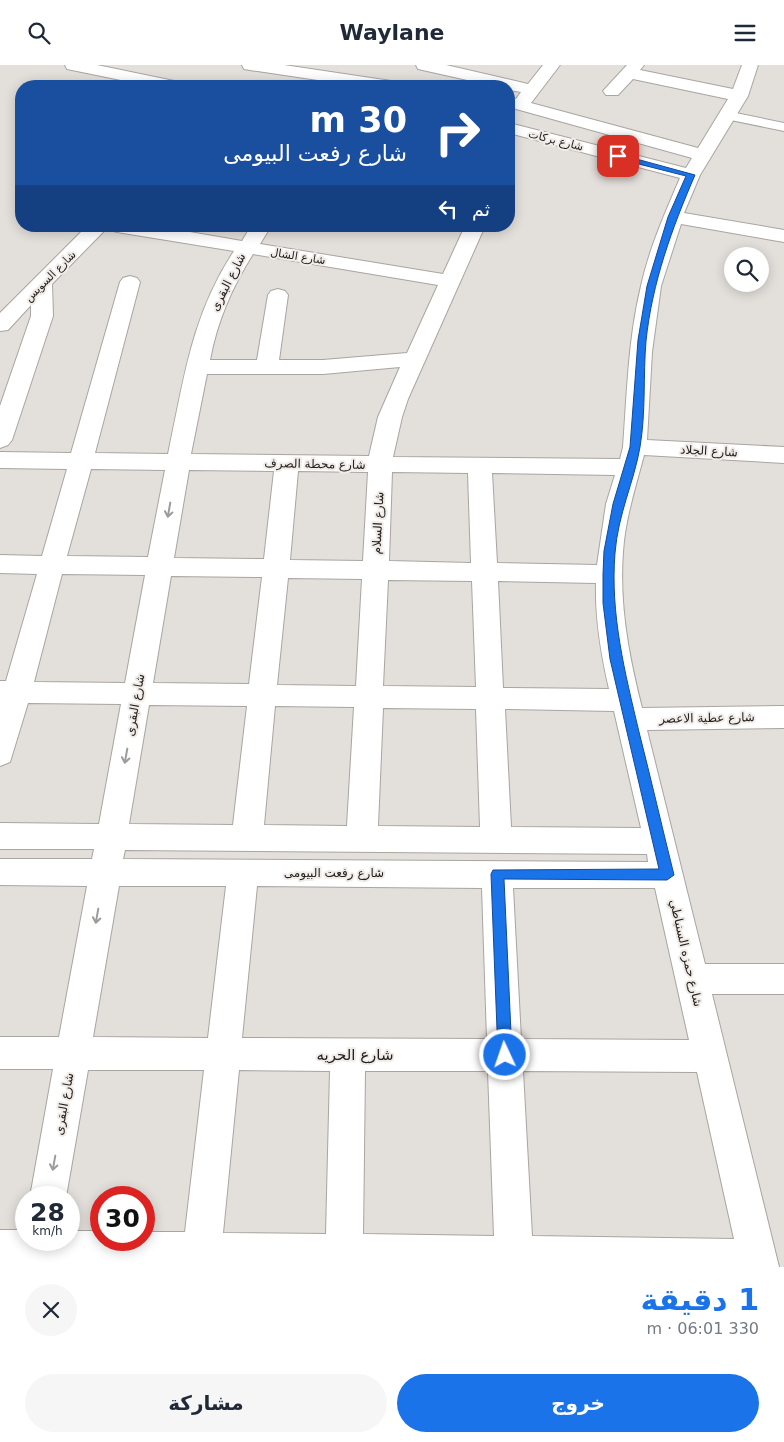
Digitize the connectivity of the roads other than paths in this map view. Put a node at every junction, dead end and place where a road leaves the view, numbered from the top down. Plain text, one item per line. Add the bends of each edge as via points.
1 (250, 65) edge
2 (380, 65) edge
3 (424, 65) edge
4 (552, 65) edge
5 (750, 65) edge
6 (84, 66) edge
7 (632, 69) edge
8 (146, 80) edge
9 (339, 80) edge
10 (367, 80) edge
11 (489, 80) edge
12 (515, 86) edge
13 (533, 90) junction
14 (612, 91) dead end
15 (515, 103) edge
16 (732, 105) junction
17 (784, 127) edge
18 (515, 129) edge
19 (696, 165) junction
20 (672, 217) junction
21 (92, 232) edge
22 (153, 232) edge
23 (257, 232) edge
24 (472, 232) edge
25 (784, 236) edge
26 (246, 247) junction
27 (450, 281) junction
28 (130, 282) dead end
29 (42, 285) junction
30 (278, 295) dead end
31 (0, 325) edge
32 (414, 359) junction
33 (197, 367) junction
34 (267, 368) junction
35 (0, 440) edge
36 (784, 455) edge
37 (632, 457) junction
38 (0, 460) edge
39 (80, 461) junction
40 (178, 462) junction
41 (287, 463) junction
42 (380, 464) junction
43 (480, 465) junction
44 (0, 564) edge
45 (52, 565) junction
46 (159, 567) junction
47 (276, 568) junction
48 (375, 570) junction
49 (484, 572) junction
50 (608, 574) junction
51 (8, 693) edge
52 (136, 694) junction
53 (262, 696) junction
54 (369, 697) junction
55 (490, 699) junction
56 (628, 709) junction
57 (784, 717) edge
58 (0, 754) edge
59 (0, 836) edge
60 (112, 837) junction
61 (247, 838) junction
62 (362, 839) junction
63 (496, 840) junction
64 (659, 841) junction
65 (0, 872) edge
66 (105, 873) junction
67 (243, 873) junction
68 (497, 874) junction
69 (667, 875) junction
70 (692, 979) junction
71 (784, 979) edge
72 (0, 1053) edge
73 (73, 1054) junction
74 (223, 1054) junction
75 (348, 1055) junction
76 (505, 1055) junction
77 (710, 1056) junction
78 (50, 1186) edge
79 (0, 1249) edge
80 (202, 1251) junction
81 (38, 1252) edge
82 (344, 1252) junction
83 (514, 1255) junction
84 (759, 1262) edge

1 - 9 street
2 - 10 street
3 - 11 street
4 - 13 street
5 - 16 street, شارع حمزه السنباطي
6 - 8 street
7 - 14 street
7 - 16 street
12 - 13 street
13 - 15 street
15 - 19 street
16 - 17 lane
16 - 19 street, شارع حمزه السنباطي
18 - 19 street, شارع بركات
19 - 20 street, شارع حمزه السنباطي
20 - 25 street
20 - 37 street, شارع حمزه السنباطي via 656,266 646,314
21 - 29 street, شارع السويس
22 - 26 street, شارع الشال
23 - 26 street, شارع البقرى
24 - 27 street, شارع السلام
26 - 27 street, شارع الشال
26 - 33 street, شارع البقرى via 216,301
27 - 32 street, شارع السلام
28 - 39 street
29 - 31 street, شارع السويس
29 - 35 street via 42,316
30 - 34 street
32 - 34 street via 331,367
32 - 42 street, شارع السلام via 390,417
33 - 34 street
33 - 40 street, شارع البقرى
36 - 37 street, شارع الجلاد
37 - 43 street, شارع محطة الصرف
37 - 50 street, شارع حمزه السنباطي via 613,527
38 - 39 street, شارع محطة الصرف
39 - 40 street, شارع محطة الصرف
39 - 45 street
40 - 41 street, شارع محطة الصرف
40 -> 46 street, شارع البقرى
41 - 42 street, شارع محطة الصرف
41 - 47 street
42 - 43 street, شارع محطة الصرف
42 - 48 street, شارع السلام
43 - 49 street
44 - 45 street
45 - 46 street
45 - 51 street
46 - 47 street
46 - 52 street, شارع البقرى
47 - 48 street
47 - 53 street
48 - 49 street
48 - 54 street, شارع السلام
49 - 50 street
49 - 55 street
50 - 56 street, شارع حمزه السنباطي via 612,631
51 - 52 street, شارع عطية الاعصر
51 - 58 street
52 - 53 street, شارع عطية الاعصر
52 -> 60 street, شارع البقرى
53 - 54 street, شارع عطية الاعصر
53 - 61 street
54 - 55 street, شارع عطية الاعصر
54 - 62 street, شارع السلام
55 - 56 street, شارع عطية الاعصر
55 - 63 street
56 - 57 street, شارع عطية الاعصر
56 - 64 street, شارع حمزه السنباطي
59 - 60 street
60 - 61 street
60 - 66 street, شارع البقرى
61 - 62 street
62 - 63 street
63 - 64 street
64 - 69 street, شارع حمزه السنباطي
65 - 66 street, شارع رفعت البيومى
66 - 67 street, شارع رفعت البيومى
66 -> 73 street, شارع البقرى
67 - 68 street, شارع رفعت البيومى
67 - 74 street
68 - 69 street, شارع رفعت البيومى
68 - 76 street
69 - 70 street, شارع حمزه السنباطي
70 - 71 street
70 - 77 street, شارع حمزه السنباطي
72 - 73 street, شارع الحريه
73 - 74 street, شارع الحريه
73 -> 78 street, شارع البقرى
74 - 75 street, شارع الحريه
74 - 80 street
75 - 76 street, شارع الحريه
75 - 82 street
76 - 77 street, شارع الحريه
76 - 83 street
77 - 84 street, شارع حمزه السنباطي
79 - 81 street
80 - 81 street
80 - 82 street
82 - 83 street
83 - 84 street

